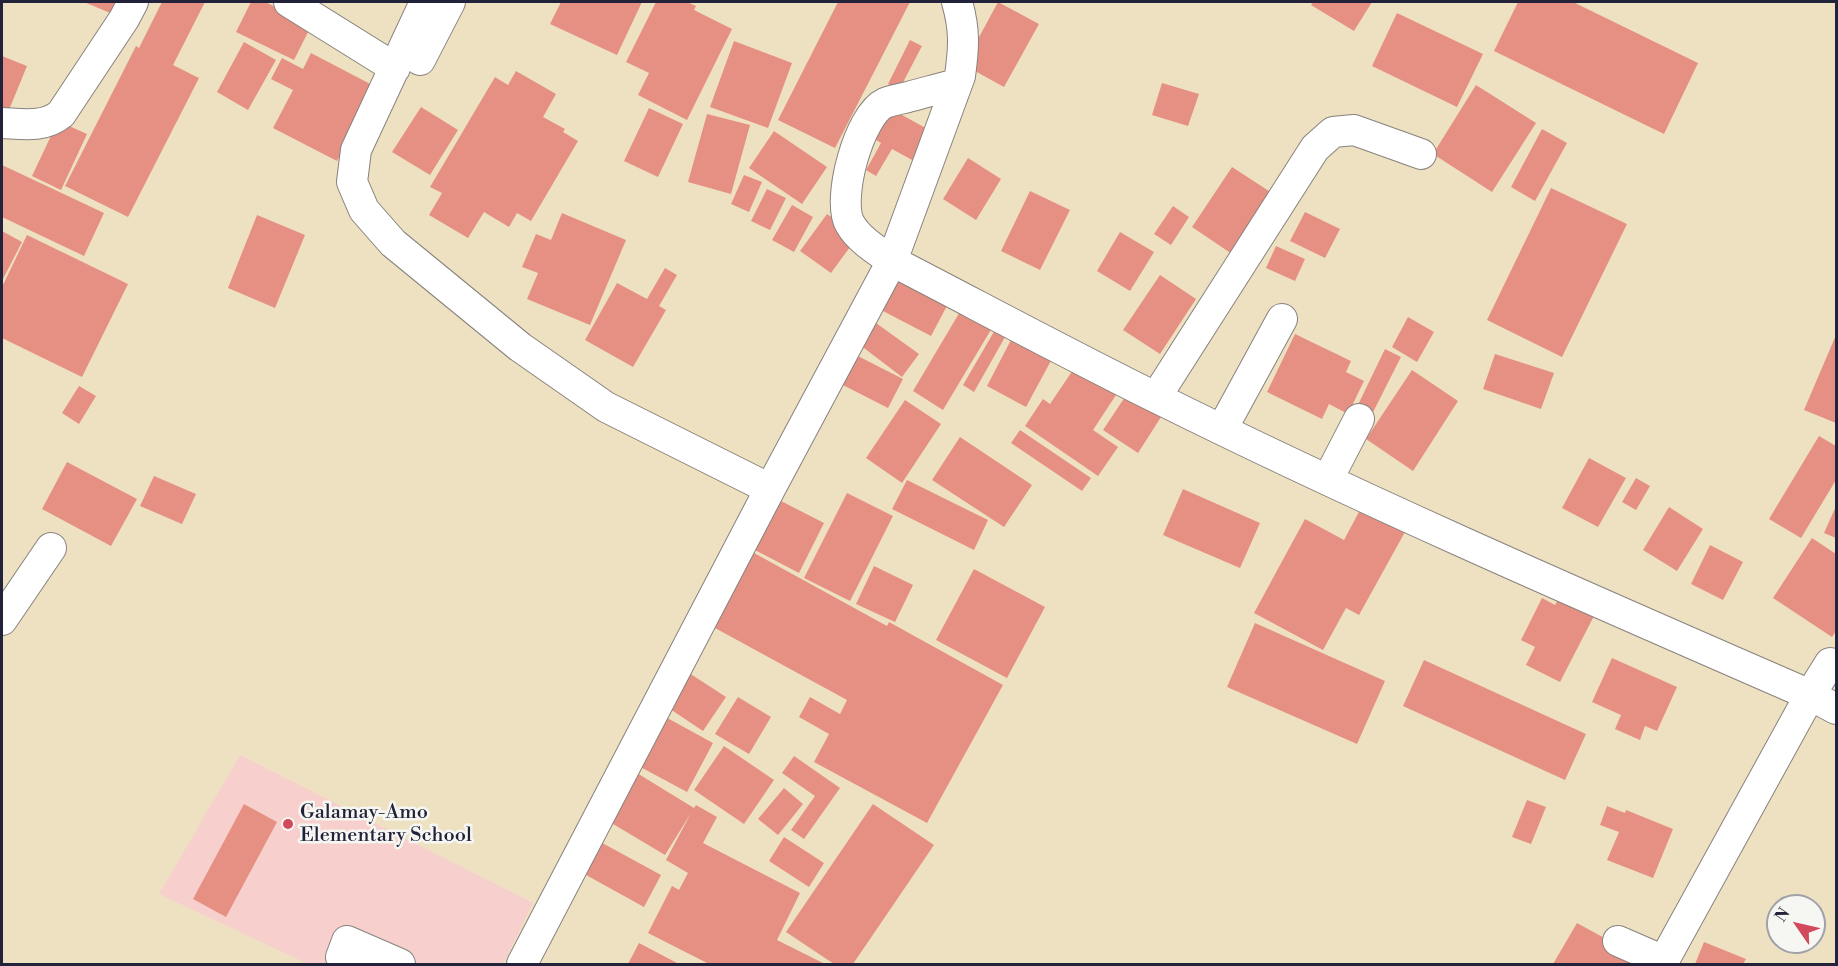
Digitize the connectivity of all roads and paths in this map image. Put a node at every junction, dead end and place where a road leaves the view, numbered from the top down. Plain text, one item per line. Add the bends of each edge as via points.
1 (133, 2) edge
2 (289, 2) edge
3 (425, 2) edge
4 (450, 2) edge
5 (957, 2) edge
6 (395, 68) junction
7 (957, 84) junction
8 (379, 102) junction
9 (2, 123) edge
10 (1421, 154) dead end
11 (892, 261) junction
12 (1282, 319) dead end
13 (1156, 397) junction
14 (1359, 418) dead end
15 (1222, 429) junction
16 (1328, 480) junction
17 (770, 489) junction
18 (51, 548) dead end
19 (2, 620) edge
20 (1830, 663) dead end
21 (1810, 695) junction
22 (1836, 709) edge
23 (1618, 941) dead end
24 (1663, 963) edge
25 (354, 964) edge
26 (400, 964) edge
27 (522, 964) edge

1 - 9 street via 61,114 52,122 39,124
2 - 6 street
3 - 6 street
4 - 8 street via 418,64 400,88
5 - 7 street via 963,25 963,52
6 - 8 street
7 - 11 street
7 - 11 street via 884,103 860,134 846,185 845,207 850,224
8 - 17 street via 356,150 352,182 364,210 393,243 520,347 606,407
10 - 13 street via 1353,130 1333,132 1316,148
11 - 13 street
11 - 17 street
12 - 15 street
13 - 15 street
14 - 16 street
15 - 16 street
16 - 21 street
17 - 27 street
18 - 19 street
20 - 21 street
21 - 22 street
21 - 24 street
23 - 24 street
25 - 26 street via 341,957 347,941

